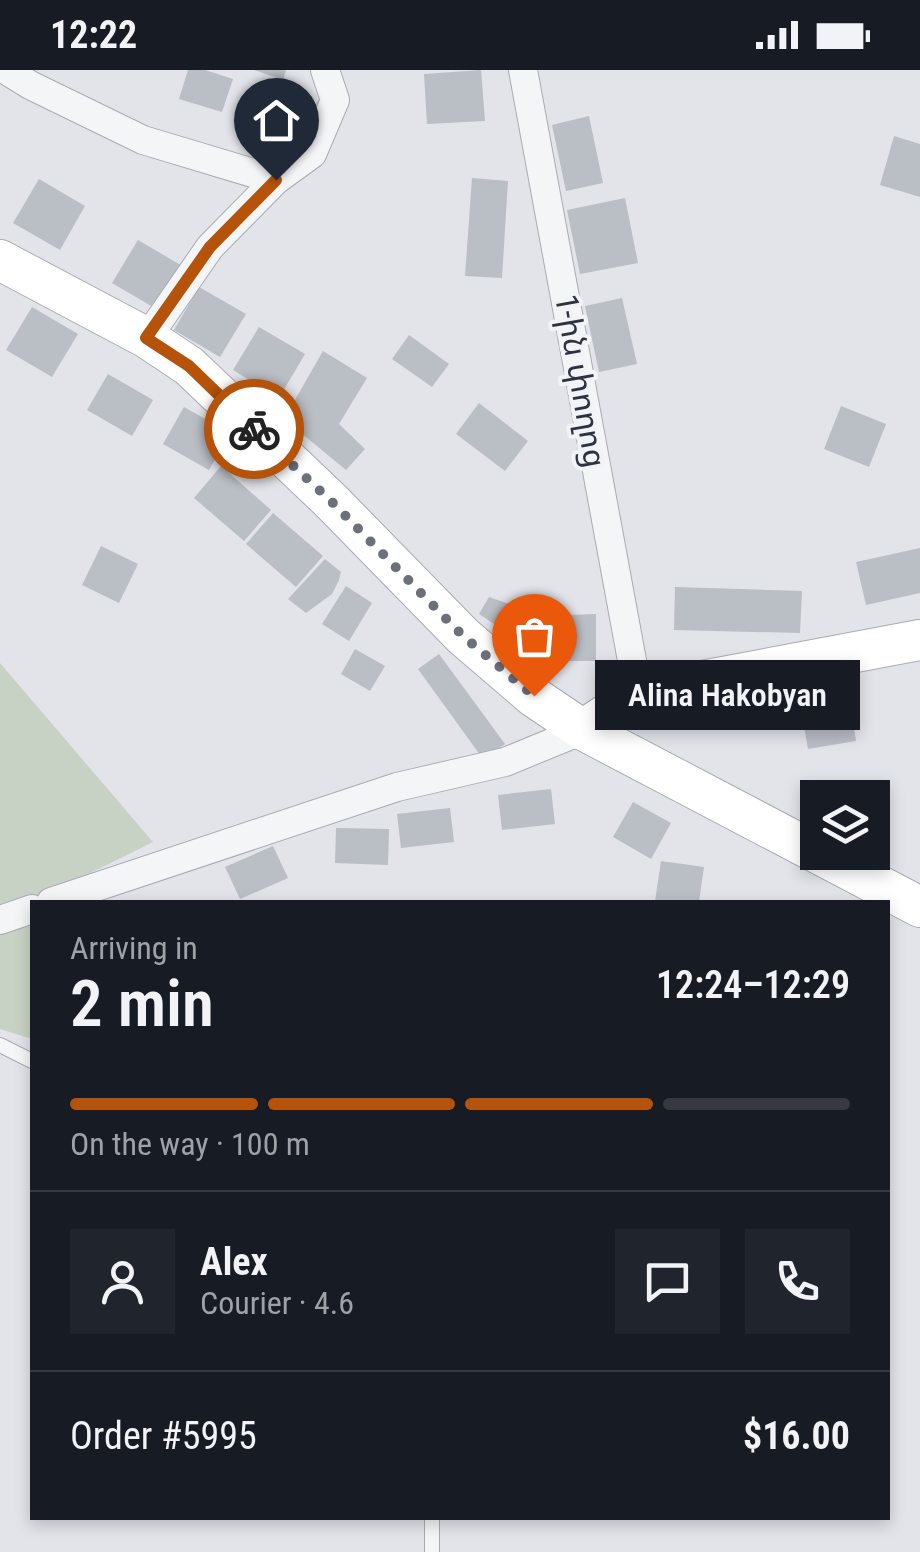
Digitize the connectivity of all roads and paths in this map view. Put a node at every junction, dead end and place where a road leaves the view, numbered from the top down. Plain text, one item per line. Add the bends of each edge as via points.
1 (6, 70) edge
2 (325, 70) edge
3 (523, 70) edge
4 (276, 180) junction
5 (0, 260) edge
6 (146, 338) junction
7 (920, 640) edge
8 (638, 693) junction
9 (583, 730) junction
10 (57, 900) edge
11 (920, 907) edge
12 (30, 910) edge
13 (0, 920) edge
14 (0, 1045) edge
15 (30, 1059) edge
16 (432, 1520) edge
17 (432, 1552) edge

1 - 4 street via 143,140
2 - 4 street via 335,100 312,154
3 - 8 street, 1-ին փողոց
4 - 6 street via 210,247
5 - 6 main road
6 - 9 main road via 189,366 463,636
7 - 8 main road
8 - 9 main road
9 - 10 street via 506,762 397,788
9 - 11 main road
12 - 13 street
14 - 15 lane
16 - 17 lane

